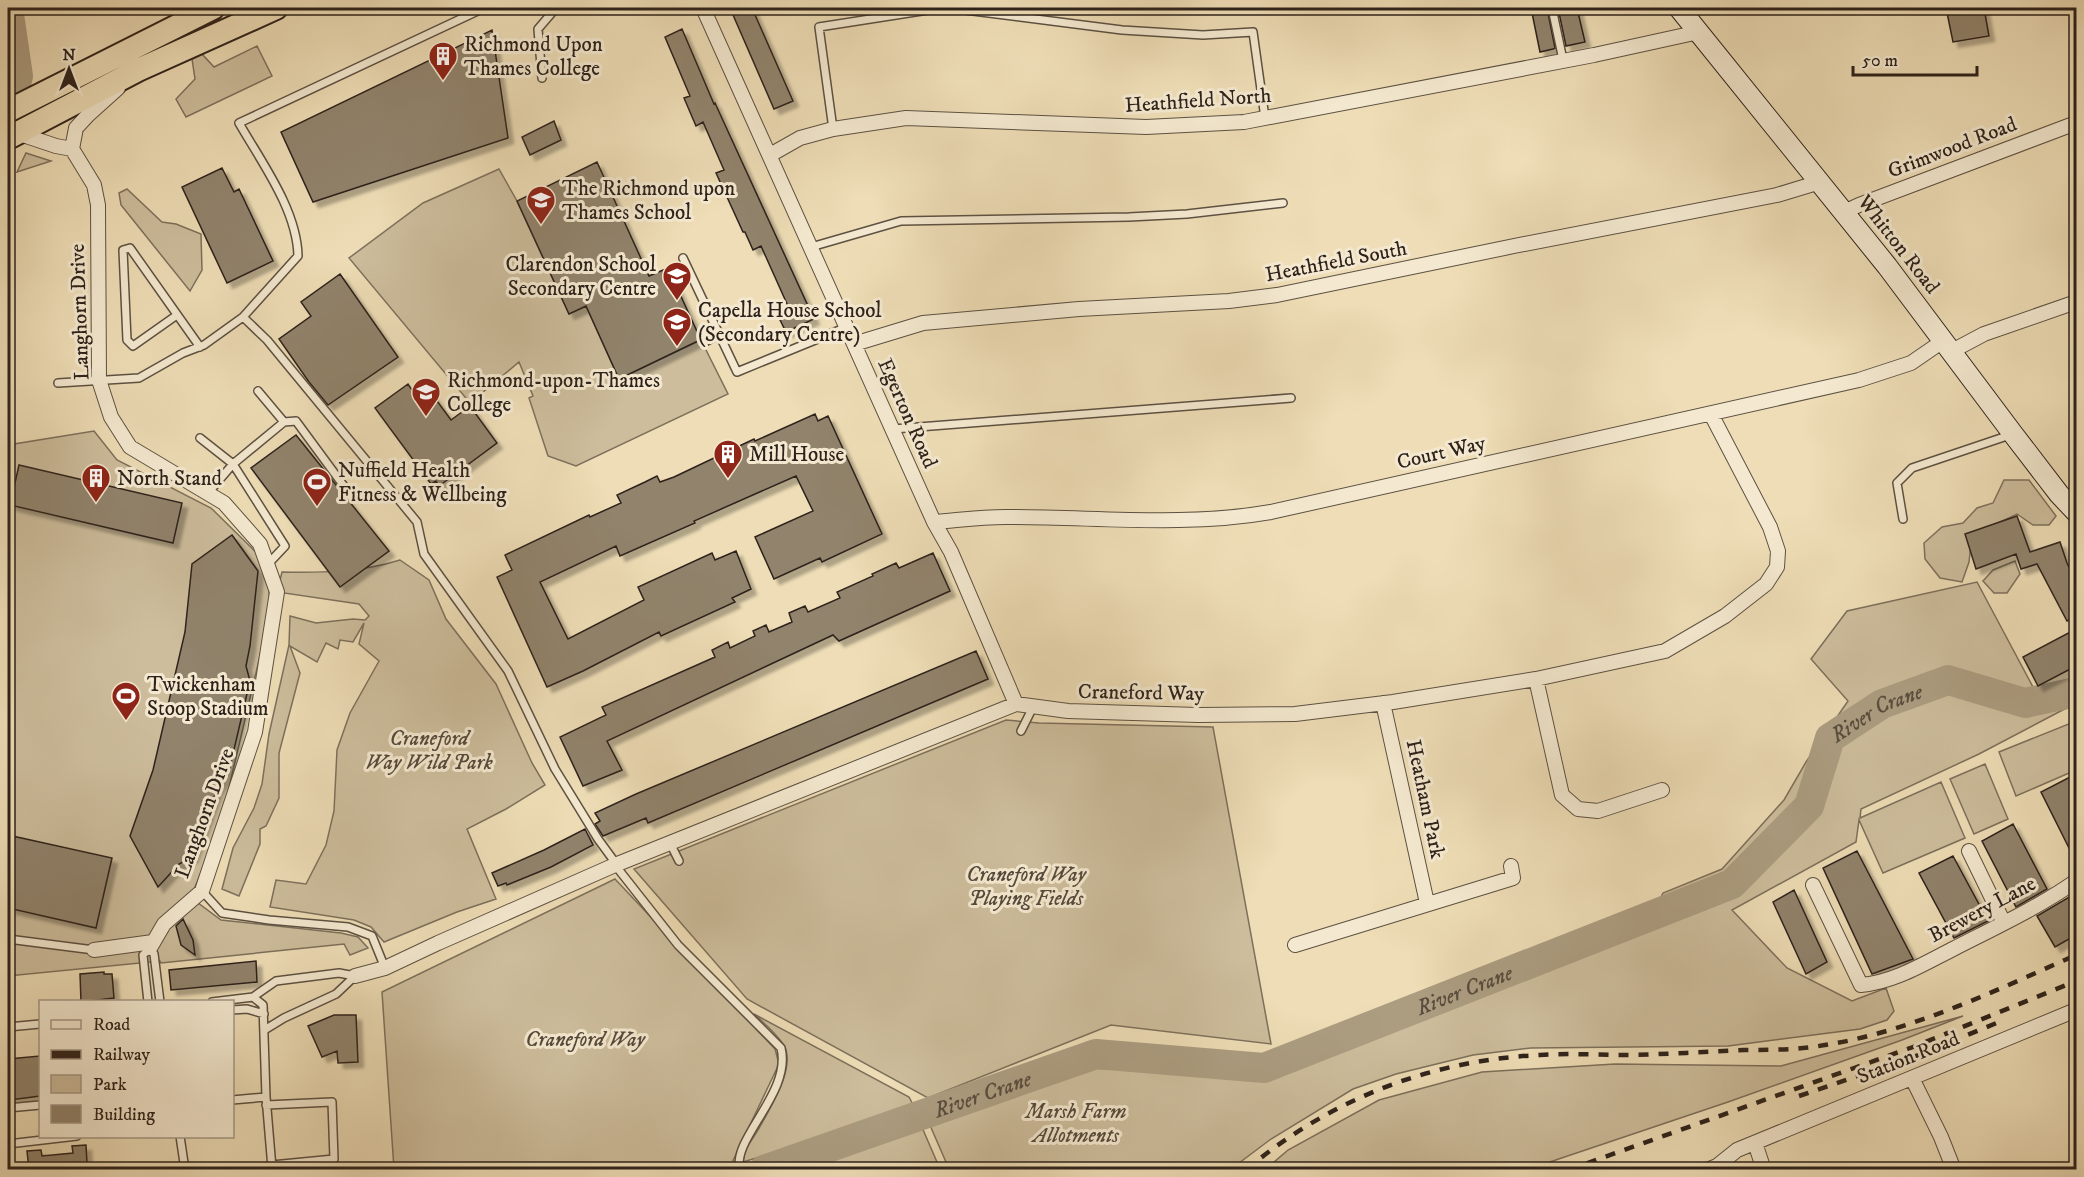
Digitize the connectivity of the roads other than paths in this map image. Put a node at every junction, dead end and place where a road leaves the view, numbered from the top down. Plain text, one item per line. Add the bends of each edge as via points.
1 (213, 8) edge
2 (276, 8) edge
3 (484, 8) edge
4 (556, 8) edge
5 (703, 8) edge
6 (941, 8) edge
7 (949, 8) edge
8 (1552, 8) edge
9 (1679, 8) edge
10 (1699, 32) junction
11 (1563, 60) junction
12 (138, 70) junction
13 (542, 78) dead end
14 (16, 106) edge
15 (1265, 118) junction
16 (2076, 123) edge
17 (833, 129) junction
18 (12, 136) edge
19 (72, 149) junction
20 (770, 155) junction
21 (1820, 182) junction
22 (1283, 203) dead end
23 (1844, 212) junction
24 (811, 247) junction
25 (683, 258) dead end
26 (2076, 302) edge
27 (177, 315) junction
28 (243, 317) junction
29 (847, 327) junction
30 (718, 335) junction
31 (704, 343) dead end
32 (854, 344) junction
33 (1947, 346) junction
34 (200, 347) junction
35 (99, 380) junction
36 (58, 383) dead end
37 (258, 391) dead end
38 (1292, 398) dead end
39 (1711, 414) junction
40 (284, 422) junction
41 (893, 429) junction
42 (2013, 434) junction
43 (200, 438) dead end
44 (233, 464) junction
45 (208, 493) junction
46 (352, 497) dead end
47 (2076, 512) edge
48 (1903, 519) dead end
49 (934, 522) junction
50 (268, 564) junction
51 (1536, 679) junction
52 (1383, 703) junction
53 (1016, 704) junction
54 (1033, 707) junction
55 (1021, 730) dead end
56 (1662, 790) dead end
57 (670, 843) junction
58 (1969, 851) dead end
59 (679, 861) dead end
60 (616, 865) junction
61 (1511, 866) dead end
62 (2076, 881) edge
63 (1813, 885) dead end
64 (202, 891) junction
65 (1427, 903) junction
66 (2004, 923) junction
67 (8, 939) edge
68 (151, 945) junction
69 (1295, 945) dead end
70 (94, 950) joint
71 (385, 968) junction
72 (355, 976) junction
73 (253, 997) junction
74 (148, 1000) edge
75 (160, 1000) edge
76 (228, 1000) edge
77 (234, 1011) edge
78 (2076, 1011) edge
79 (264, 1014) junction
80 (39, 1024) edge
81 (8, 1027) edge
82 (266, 1029) junction
83 (1912, 1078) junction
84 (266, 1097) junction
85 (234, 1100) edge
86 (39, 1105) edge
87 (266, 1105) junction
88 (8, 1108) edge
89 (67, 1138) edge
90 (180, 1138) edge
91 (1755, 1143) junction
92 (8, 1144) edge
93 (272, 1167) edge
94 (739, 1167) edge
95 (185, 1170) edge
96 (1707, 1170) edge
97 (1764, 1170) edge
98 (1954, 1170) edge

1 - 14 highway
2 - 12 highway
3 - 28 lane via 239,123 291,215 298,240 298,256
4 - 13 lane via 538,29
5 - 20 street, Egerton Road
6 - 17 lane via 819,27
7 - 15 lane via 1122,30 1203,35 1253,32
8 - 11 lane
9 - 10 main road, Whitton Road
10 - 11 street, Heathfield North
10 - 21 main road, Whitton Road
11 - 15 street, Heathfield North
12 - 18 highway
12 - 19 street via 76,129
15 - 17 street, Heathfield North via 1146,127 906,118
16 - 23 street, Grimwood Road
17 - 20 street, Heathfield North via 800,138
18 - 19 street
19 - 35 street, Langhorn Drive via 94,185 98,205
20 - 24 street, Egerton Road
21 - 23 main road, Whitton Road
21 - 32 street, Heathfield South via 1776,195 1277,295 923,323
22 - 24 lane via 1129,217 901,221
23 - 33 main road, Whitton Road
24 - 29 street, Egerton Road
25 - 30 lane
26 - 33 street, Court Way
27 - 27 lane via 130,248 123,250 127,340 133,346
27 - 34 lane
28 - 34 lane
28 - 60 lane via 267,340 417,522 424,554 508,671 555,769
29 - 30 lane via 736,372
29 - 32 street, Egerton Road
30 - 31 lane
32 - 41 street, Egerton Road
33 - 39 street, Court Way via 1906,366 1859,380
33 - 42 main road, Whitton Road
34 - 35 lane via 139,378
35 - 36 lane
35 - 45 street, Langhorn Drive via 111,417 130,447
37 - 40 lane
38 - 41 lane
39 - 49 street, Court Way via 1235,518 1010,516
39 - 51 street, Craneford Way via 1770,527 1778,551 1772,576 1725,616 1665,651
40 - 44 lane
40 - 46 lane via 296,421
41 - 49 street, Egerton Road
42 - 47 main road, Whitton Road
42 - 48 lane via 1912,468 1897,483
43 - 44 lane
44 - 45 lane
44 - 50 lane via 285,546
45 - 50 street, Langhorn Drive via 224,503 260,544
49 - 53 street, Egerton Road via 951,552
50 - 64 street, Langhorn Drive via 277,592 255,732
51 - 52 street, Craneford Way
51 - 56 street via 1562,795 1578,810 1598,811
52 - 54 street, Craneford Way via 1295,714 1198,715
52 - 65 street, Heatham Park
53 - 54 street, Craneford Way
53 - 57 street
54 - 55 lane
57 - 59 lane
57 - 60 street
58 - 66 street
60 - 71 street
60 - 94 lane via 678,945 781,1048 782,1072 741,1149
61 - 65 street via 1513,878
62 - 66 street, Brewery Lane
63 - 66 street, Brewery Lane via 1861,985 1907,972
64 - 68 street, Langhorn Drive via 165,924
64 - 71 lane via 222,912 348,927 372,936
65 - 69 street
67 - 70 lane
68 - 70 street
68 - 74 lane via 143,955
68 - 75 lane
71 - 72 street
72 - 73 lane via 339,973 276,981
72 - 82 lane via 336,994
73 - 76 lane
73 - 79 lane via 263,1005
77 - 79 lane via 247,1009
78 - 83 street, Station Road
79 - 82 lane
80 - 81 lane
82 - 84 lane
83 - 91 street, Station Road
83 - 98 street
84 - 85 lane
84 - 87 lane
86 - 88 lane
87 - 93 lane
87 - 93 lane via 332,1102 334,1159
89 - 92 lane
90 - 95 lane
91 - 96 street, Station Road
91 - 97 street

